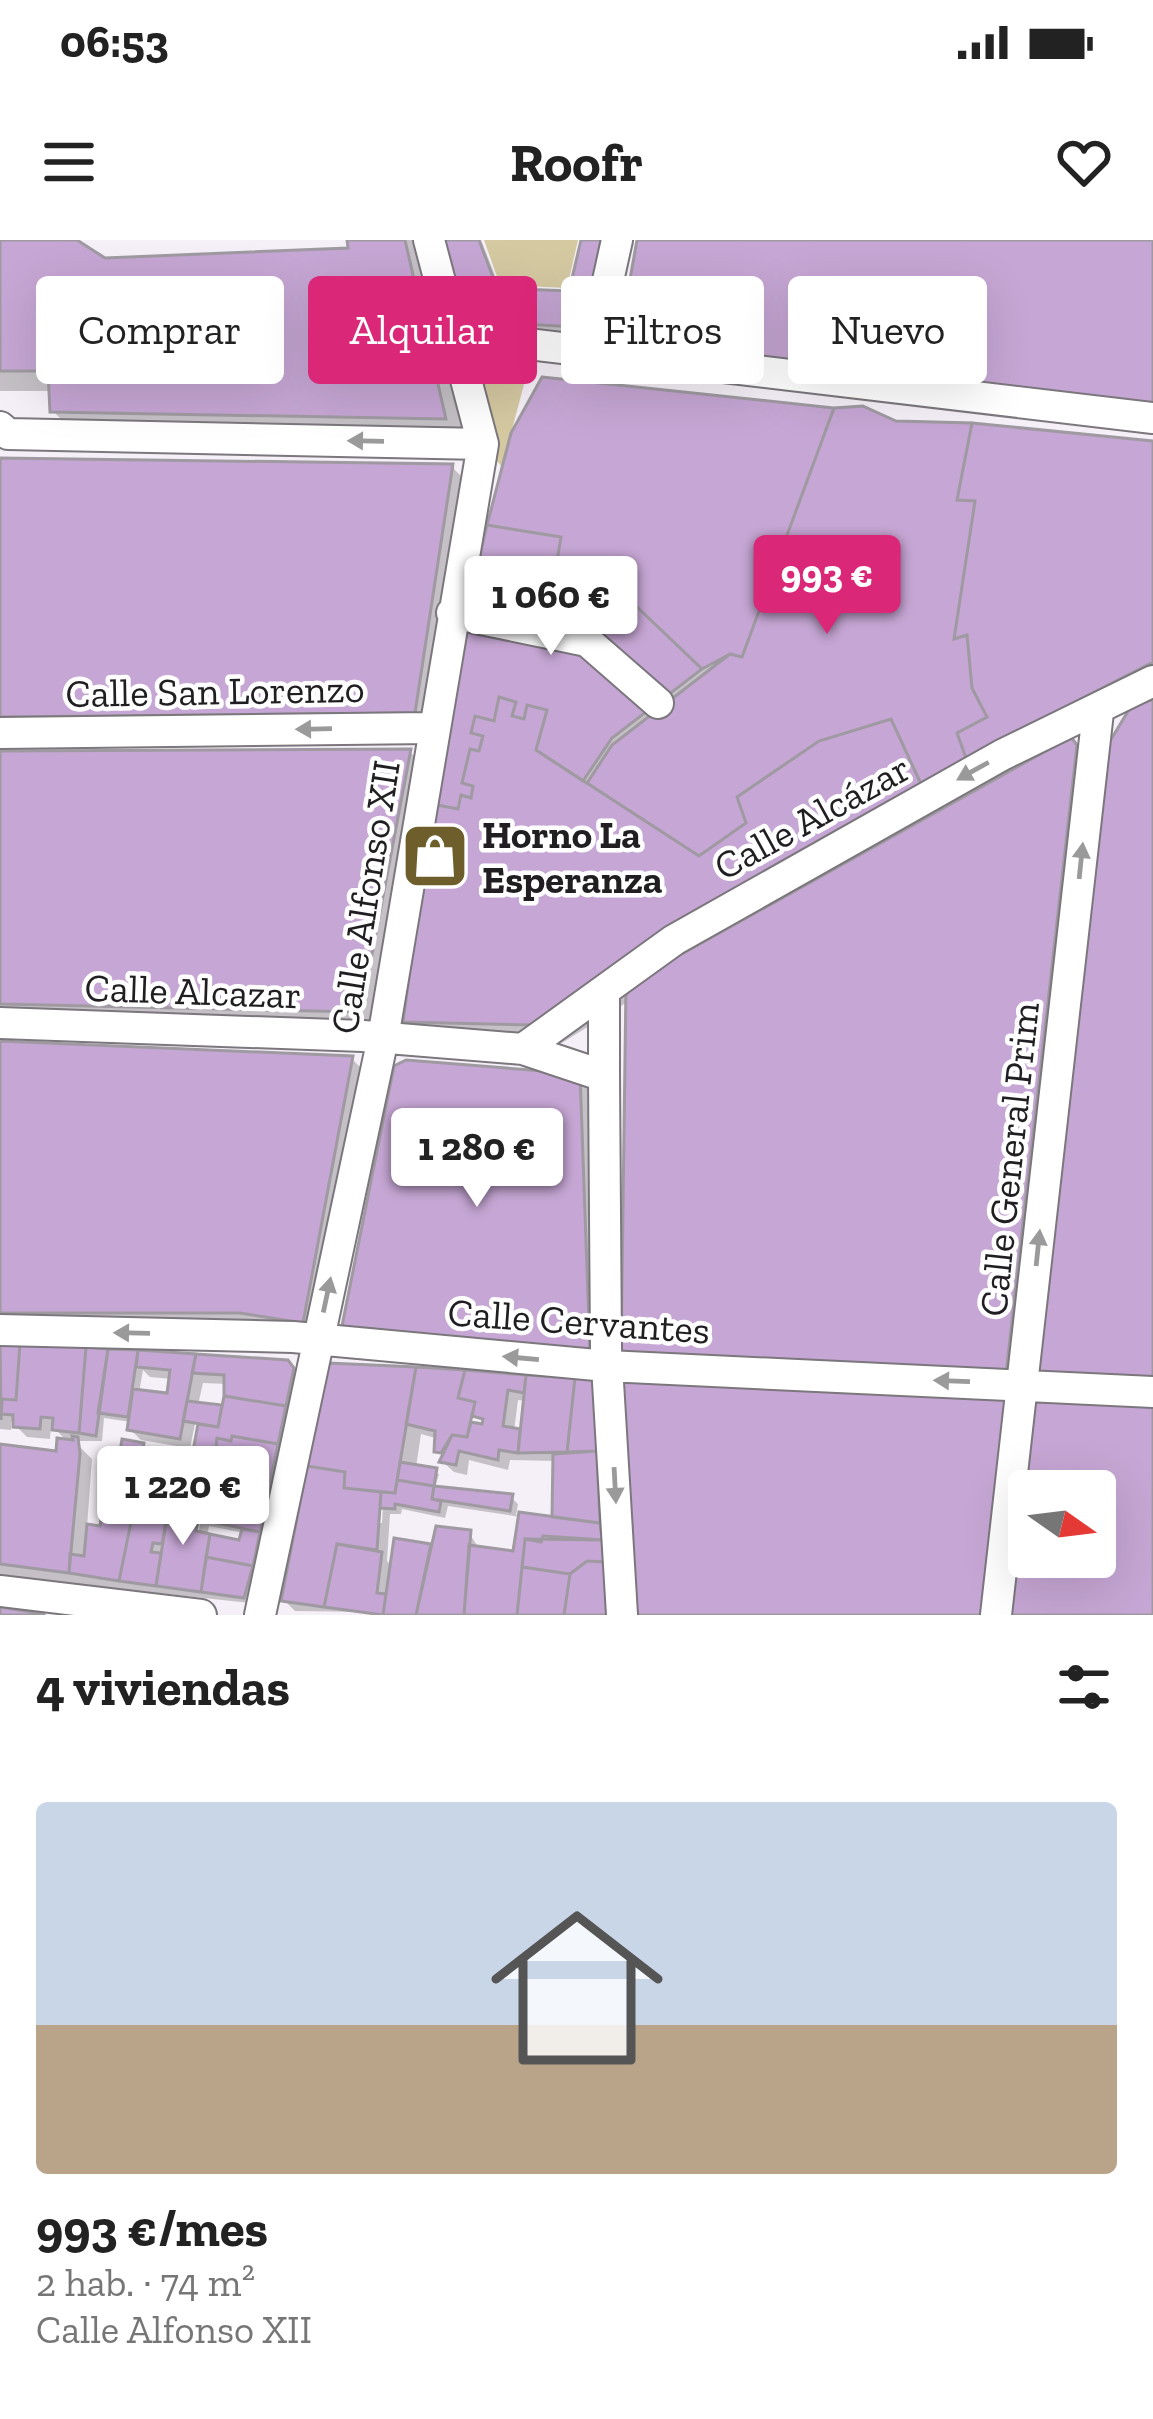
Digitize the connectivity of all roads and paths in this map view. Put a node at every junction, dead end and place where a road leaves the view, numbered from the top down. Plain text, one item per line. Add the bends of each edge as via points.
1 (429, 240) edge
2 (617, 240) edge
3 (438, 276) edge
4 (609, 276) edge
5 (764, 373) edge
6 (466, 384) edge
7 (1153, 418) edge
8 (0, 427) edge
9 (483, 444) junction
10 (452, 613) junction
11 (1153, 682) edge
12 (658, 703) dead end
13 (1098, 712) junction
14 (431, 728) junction
15 (0, 734) edge
16 (604, 993) junction
17 (0, 1023) edge
18 (383, 1038) junction
19 (523, 1049) junction
20 (604, 1076) junction
21 (0, 1330) edge
22 (317, 1340) junction
23 (607, 1366) junction
24 (1023, 1384) junction
25 (1153, 1392) edge
26 (0, 1591) edge
27 (201, 1615) edge
28 (260, 1615) edge
29 (622, 1615) edge
30 (996, 1615) edge

1 - 3 street, Calle Alfonso XII
2 - 4 street
5 - 7 street
6 - 9 street, Calle Alfonso XII
9 -> 8 street via 8,434
9 - 10 street, Calle Alfonso XII
10 - 12 street via 587,640
10 - 14 street, Calle Alfonso XII
11 - 13 street, Calle Alcázar
13 -> 16 street, Calle Alcázar via 1002,755 694,928
24 -> 13 street, Calle General Prim
14 -> 15 street, Calle San Lorenzo
14 - 18 street, Calle Alfonso XII
16 - 19 street, Calle Alcázar
16 - 20 street
17 - 18 street, Calle Alcazar
18 - 19 street
22 -> 18 street, Calle Alfonso XII
19 - 20 street
20 - 23 street
22 -> 21 street, Calle Cervantes
23 -> 22 street, Calle Cervantes
22 - 28 street, Calle Alfonso XII
24 -> 23 street, Calle Cervantes
23 -> 29 street
24 - 25 street, Calle Cervantes
24 - 30 street, Calle General Prim
26 - 27 street

